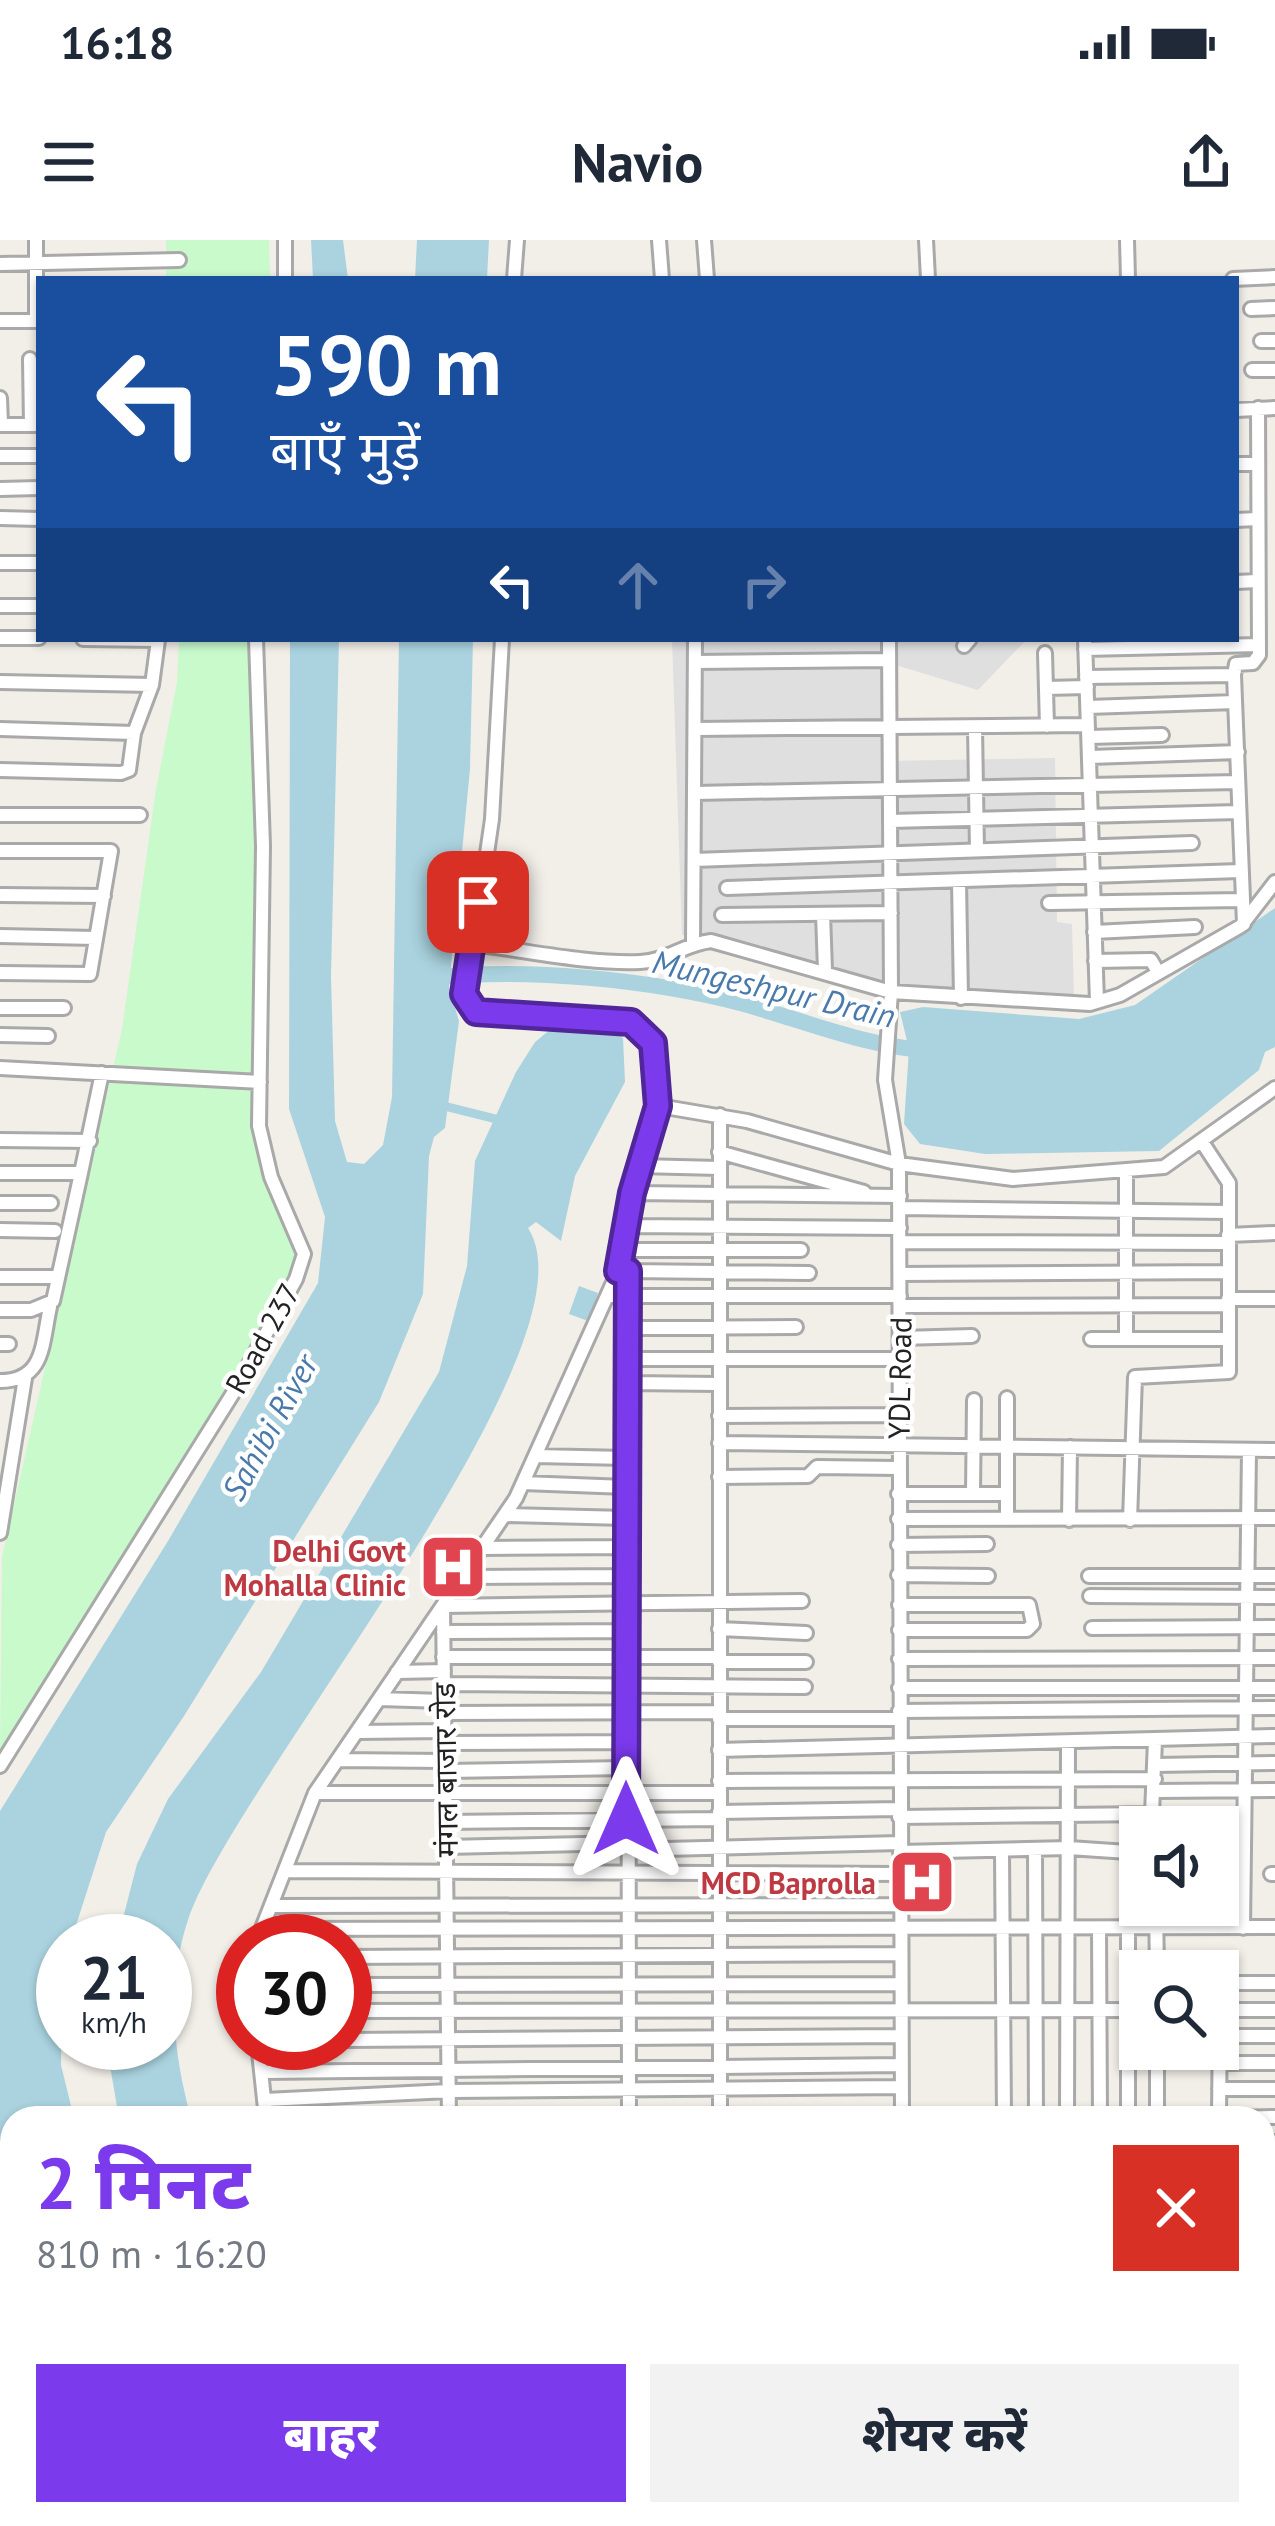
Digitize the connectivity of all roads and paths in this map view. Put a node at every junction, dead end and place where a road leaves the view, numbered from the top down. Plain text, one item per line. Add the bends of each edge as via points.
1 (36, 240) edge
2 (285, 240) edge
3 (517, 240) edge
4 (659, 240) edge
5 (704, 240) edge
6 (926, 240) edge
7 (1127, 240) edge
8 (179, 260) dead end
9 (0, 264) edge
10 (35, 264) junction
11 (285, 276) edge
12 (514, 276) edge
13 (662, 276) edge
14 (706, 276) edge
15 (928, 276) edge
16 (1129, 276) edge
17 (1275, 278) edge
18 (1239, 279) edge
19 (36, 292) edge
20 (1275, 308) edge
21 (1251, 309) dead end
22 (0, 321) edge
23 (36, 321) edge
24 (31, 359) dead end
25 (1252, 370) dead end
26 (1275, 370) edge
27 (0, 398) edge
28 (1258, 408) junction
29 (1275, 408) edge
30 (1239, 410) edge
31 (0, 424) edge
32 (35, 425) edge
33 (0, 456) edge
34 (36, 457) edge
35 (1239, 465) edge
36 (1257, 470) junction
37 (1275, 475) edge
38 (0, 488) edge
39 (36, 488) edge
40 (1257, 499) junction
41 (1275, 499) edge
42 (0, 518) edge
43 (36, 519) edge
44 (1257, 519) junction
45 (1239, 520) edge
46 (0, 563) edge
47 (36, 563) edge
48 (1257, 581) junction
49 (1239, 582) edge
50 (0, 606) edge
51 (36, 606) edge
52 (0, 638) edge
53 (36, 638) edge
54 (158, 642) edge
55 (256, 642) edge
56 (502, 642) edge
57 (695, 642) edge
58 (889, 642) edge
59 (1085, 644) edge
60 (1259, 645) junction
61 (1045, 652) dead end
62 (886, 660) junction
63 (696, 662) junction
64 (1234, 675) junction
65 (0, 682) edge
66 (1087, 682) junction
67 (152, 685) junction
68 (1046, 688) junction
69 (1235, 702) junction
70 (1088, 707) junction
71 (1047, 726) junction
72 (975, 727) junction
73 (0, 729) edge
74 (695, 729) junction
75 (888, 730) junction
76 (1089, 731) junction
77 (134, 733) junction
78 (1162, 735) dead end
79 (1238, 752) junction
80 (1090, 757) junction
81 (0, 770) edge
82 (1237, 782) junction
83 (1090, 787) junction
84 (976, 789) junction
85 (889, 791) junction
86 (694, 793) junction
87 (1238, 812) junction
88 (140, 814) dead end
89 (1090, 814) junction
90 (0, 815) edge
91 (976, 818) junction
92 (890, 821) junction
93 (1192, 843) dead end
94 (1090, 846) junction
95 (0, 850) edge
96 (976, 850) junction
97 (891, 853) junction
98 (694, 860) junction
99 (1240, 871) junction
100 (1091, 873) junction
101 (959, 881) junction
102 (1275, 882) edge
103 (891, 885) junction
104 (727, 888) dead end
105 (0, 895) edge
106 (104, 896) junction
107 (1241, 900) junction
108 (1093, 902) junction
109 (1049, 903) dead end
110 (891, 913) junction
111 (823, 914) junction
112 (722, 915) dead end
113 (1244, 925) junction
114 (1196, 927) dead end
115 (1094, 932) junction
116 (0, 936) edge
117 (96, 938) junction
118 (471, 944) junction
119 (693, 944) junction
120 (1095, 961) junction
121 (825, 970) junction
122 (1158, 972) junction
123 (0, 973) edge
124 (891, 992) junction
125 (961, 998) junction
126 (1096, 1002) junction
127 (64, 1007) dead end
128 (0, 1008) edge
129 (0, 1035) edge
130 (48, 1036) dead end
131 (0, 1068) edge
132 (102, 1073) junction
133 (260, 1082) junction
134 (1275, 1088) edge
135 (658, 1106) junction
136 (720, 1115) junction
137 (0, 1140) edge
138 (90, 1141) junction
139 (1202, 1142) junction
140 (719, 1152) junction
141 (899, 1164) junction
142 (640, 1166) junction
143 (719, 1168) junction
144 (0, 1172) edge
145 (81, 1173) junction
146 (1126, 1174) junction
147 (632, 1193) junction
148 (720, 1194) junction
149 (870, 1196) junction
150 (900, 1202) junction
151 (0, 1203) edge
152 (51, 1203) dead end
153 (1127, 1211) junction
154 (1229, 1212) junction
155 (628, 1226) junction
156 (719, 1226) junction
157 (0, 1230) edge
158 (55, 1231) dead end
159 (1275, 1233) edge
160 (900, 1235) junction
161 (1228, 1239) junction
162 (1128, 1244) junction
163 (626, 1250) junction
164 (719, 1250) junction
165 (801, 1250) dead end
166 (623, 1271) junction
167 (720, 1272) junction
168 (1228, 1272) junction
169 (808, 1273) dead end
170 (1127, 1273) junction
171 (900, 1274) junction
172 (0, 1277) edge
173 (55, 1277) junction
174 (607, 1296) junction
175 (628, 1296) junction
176 (719, 1298) junction
177 (1275, 1299) edge
178 (900, 1301) junction
179 (1228, 1302) junction
180 (1126, 1305) junction
181 (50, 1307) junction
182 (0, 1310) edge
183 (796, 1327) dead end
184 (627, 1328) junction
185 (719, 1329) junction
186 (972, 1336) dead end
187 (901, 1338) junction
188 (1090, 1339) dead end
189 (1126, 1339) junction
190 (1228, 1339) junction
191 (719, 1358) junction
192 (627, 1359) junction
193 (901, 1359) junction
194 (26, 1378) junction
195 (0, 1381) edge
196 (627, 1383) junction
197 (719, 1384) junction
198 (1007, 1398) dead end
199 (974, 1400) dead end
200 (900, 1415) junction
201 (719, 1416) junction
202 (719, 1443) junction
203 (1007, 1446) junction
204 (898, 1447) junction
205 (974, 1447) junction
206 (1070, 1447) junction
207 (1133, 1448) junction
208 (1249, 1450) junction
209 (1275, 1450) edge
210 (535, 1456) junction
211 (626, 1458) junction
212 (898, 1468) junction
213 (719, 1477) junction
214 (523, 1483) junction
215 (626, 1487) junction
216 (898, 1494) junction
217 (973, 1494) junction
218 (1007, 1494) junction
219 (505, 1515) junction
220 (626, 1518) junction
221 (1250, 1518) junction
222 (1275, 1518) edge
223 (898, 1519) junction
224 (1007, 1519) junction
225 (1069, 1520) junction
226 (1130, 1520) junction
227 (0, 1533) edge
228 (987, 1544) dead end
229 (898, 1545) junction
230 (626, 1547) junction
231 (482, 1548) junction
232 (898, 1575) junction
233 (626, 1576) junction
234 (988, 1576) dead end
235 (1089, 1576) dead end
236 (1251, 1576) junction
237 (1275, 1576) edge
238 (462, 1577) junction
239 (1090, 1596) dead end
240 (1250, 1597) junction
241 (1275, 1597) edge
242 (802, 1601) dead end
243 (719, 1602) junction
244 (626, 1603) junction
245 (898, 1604) junction
246 (442, 1606) junction
247 (1251, 1627) junction
248 (1275, 1627) edge
249 (1092, 1628) dead end
250 (719, 1629) junction
251 (898, 1630) junction
252 (626, 1631) junction
253 (443, 1632) junction
254 (806, 1633) dead end
255 (626, 1657) junction
256 (1250, 1658) junction
257 (1275, 1658) edge
258 (898, 1659) junction
259 (719, 1660) junction
260 (806, 1662) dead end
261 (444, 1671) junction
262 (397, 1672) junction
263 (626, 1686) junction
264 (719, 1687) junction
265 (805, 1687) dead end
266 (899, 1688) junction
267 (1247, 1688) junction
268 (1275, 1688) edge
269 (379, 1699) junction
270 (444, 1707) junction
271 (1247, 1708) junction
272 (1275, 1708) edge
273 (626, 1713) junction
274 (719, 1715) junction
275 (899, 1715) junction
276 (357, 1732) junction
277 (1247, 1736) junction
278 (1275, 1736) edge
279 (445, 1737) junction
280 (1155, 1740) junction
281 (626, 1742) junction
282 (1068, 1743) junction
283 (899, 1748) junction
284 (719, 1750) junction
285 (338, 1760) junction
286 (1247, 1763) junction
287 (1275, 1763) edge
288 (0, 1766) edge
289 (446, 1766) junction
290 (626, 1768) junction
291 (1155, 1778) junction
292 (899, 1780) junction
293 (1067, 1780) junction
294 (719, 1787) junction
295 (1246, 1790) junction
296 (1275, 1790) edge
297 (626, 1792) junction
298 (316, 1793) junction
299 (446, 1794) junction
300 (1155, 1806) edge
301 (899, 1813) junction
302 (719, 1815) junction
303 (1068, 1815) junction
304 (1119, 1815) edge
305 (626, 1819) junction
306 (446, 1822) junction
307 (626, 1846) junction
308 (446, 1847) junction
309 (900, 1847) junction
310 (1069, 1848) junction
311 (719, 1849) junction
312 (1002, 1852) junction
313 (1034, 1852) junction
314 (288, 1871) junction
315 (627, 1873) junction
316 (718, 1873) junction
317 (446, 1874) junction
318 (900, 1874) junction
319 (627, 1903) junction
320 (718, 1904) junction
321 (900, 1905) junction
322 (275, 1906) junction
323 (447, 1907) junction
324 (271, 1914) edge
325 (1275, 1927) edge
326 (718, 1928) junction
327 (1157, 1928) junction
328 (1244, 1928) junction
329 (627, 1929) junction
330 (1004, 1929) junction
331 (1033, 1929) junction
332 (1066, 1929) junction
333 (1099, 1929) junction
334 (1128, 1929) junction
335 (900, 1930) junction
336 (447, 1931) junction
337 (372, 1933) edge
338 (1130, 1950) edge
339 (1157, 1950) edge
340 (719, 1953) junction
341 (627, 1954) junction
342 (900, 1954) junction
343 (372, 1957) edge
344 (447, 1957) junction
345 (1239, 1983) edge
346 (1275, 1983) edge
347 (628, 1984) junction
348 (719, 1984) junction
349 (901, 1984) junction
350 (372, 1985) edge
351 (448, 1986) junction
352 (448, 2008) junction
353 (628, 2008) junction
354 (901, 2009) junction
355 (1275, 2009) edge
356 (372, 2010) edge
357 (719, 2010) junction
358 (1100, 2010) junction
359 (1119, 2010) edge
360 (1239, 2010) edge
361 (1003, 2011) junction
362 (1036, 2011) junction
363 (1067, 2011) junction
364 (719, 2034) junction
365 (628, 2035) junction
366 (901, 2036) junction
367 (1239, 2036) edge
368 (1275, 2036) edge
369 (448, 2038) junction
370 (372, 2039) edge
371 (1275, 2062) edge
372 (1239, 2063) edge
373 (628, 2065) junction
374 (719, 2065) junction
375 (901, 2065) junction
376 (448, 2067) junction
377 (1131, 2070) edge
378 (1157, 2070) edge
379 (1220, 2070) edge
380 (263, 2072) joint
381 (902, 2087) junction
382 (719, 2089) junction
383 (1220, 2089) junction
384 (1275, 2090) edge
385 (448, 2091) junction
386 (629, 2091) junction
387 (265, 2100) junction
388 (265, 2106) edge
389 (449, 2106) edge
390 (629, 2106) edge
391 (720, 2106) edge
392 (902, 2106) edge
393 (1004, 2106) edge
394 (1036, 2106) edge
395 (1067, 2106) edge
396 (1100, 2106) edge
397 (1129, 2106) edge
398 (1157, 2106) edge
399 (1219, 2106) edge
400 (335, 2526) edge
401 (443, 2526) edge

1 - 10 street
2 - 11 street
3 - 12 street
4 - 13 street
5 - 14 street
6 - 15 street
7 - 16 street
8 - 10 street
9 - 10 street
10 - 19 street
17 - 18 street
20 - 21 street
22 - 23 street
24 - 32 street
25 - 26 street
27 - 31 street
28 - 29 street
28 - 30 street
28 - 36 street
31 - 32 street
33 - 34 street
35 - 36 street
36 - 37 street
36 - 40 street
38 - 39 street
40 - 41 street
40 - 44 street
42 - 43 street
44 - 45 street
44 - 48 street
46 - 47 street
48 - 49 street
48 - 60 street
50 - 51 street
52 - 53 street
54 - 67 street
55 - 133 street, Road 237
56 - 118 street via 492,819
57 - 63 street
58 - 62 street, YDL Road
59 - 60 street
59 - 66 street
60 - 64 street via 1257,660 1236,664
61 - 68 street
62 - 63 street
62 - 75 street, YDL Road
63 - 74 street
64 - 66 street
64 - 69 street
65 - 67 street
66 - 68 street
66 - 70 street
67 - 77 street
68 - 71 street
69 - 70 street
69 - 79 street
70 - 76 street
71 - 72 street
71 - 76 street
72 - 75 street
72 - 84 street
73 - 77 street
74 - 75 street
74 - 86 street
75 - 85 street, YDL Road
76 - 78 street
76 - 80 street
77 - 81 street via 129,770 121,773
79 - 80 street
79 - 82 street
80 - 83 street
82 - 83 street
82 - 87 street
83 - 84 street
83 - 89 street
84 - 85 street
84 - 91 street
85 - 86 street
85 - 92 street, YDL Road
86 - 98 street
87 - 89 street
87 - 99 street
88 - 90 street
89 - 91 street
89 - 94 street
91 - 92 street
91 - 96 street
92 - 97 street, YDL Road
93 - 94 street
94 - 96 street
94 - 100 street
95 - 106 street via 112,851
96 - 97 street
97 - 98 street
97 - 103 street, YDL Road
98 - 119 street
99 - 100 street
99 - 107 street
100 - 101 street
100 - 108 street
101 - 103 street
101 - 125 street
102 - 113 street
103 - 104 street
103 - 110 street, YDL Road
105 - 106 street
106 - 117 street
107 - 108 street
107 - 113 street
108 - 109 street
108 - 115 street
110 - 111 street
110 - 124 street, YDL Road
111 - 112 street
111 - 121 street
113 - 122 street
114 - 115 street
115 - 120 street
116 - 117 street
117 - 123 street via 90,974
118 - 119 street via 640,962
118 - 135 street via 464,994 482,1015 637,1024 652,1039
119 - 121 street via 748,948
120 - 122 street via 1151,960
120 - 126 street
121 - 124 street
122 - 126 street
124 - 125 street
124 - 141 street, YDL Road via 885,1064
125 - 126 street
127 - 128 street
129 - 130 street
131 - 132 street
132 - 133 street
132 - 138 street
133 - 288 street, Road 237 via 259,1126 271,1177 304,1253 296,1280
134 - 139 street
135 - 136 street
135 - 142 street
136 - 140 street
136 - 141 street
137 - 138 street
138 - 145 street
139 - 146 street via 1169,1165
139 - 154 street via 1228,1178
140 - 143 street
140 - 149 street
141 - 146 street via 1004,1179
141 - 150 street, YDL Road
142 - 143 street
142 - 147 street
143 - 148 street
144 - 145 street
145 - 173 street
146 - 153 street
147 - 148 street
147 - 155 street
148 - 149 street
148 - 156 street
149 - 150 street
150 - 153 street
150 - 160 street, YDL Road
151 - 152 street
153 - 154 street
153 - 162 street
154 - 161 street
155 - 156 street
155 - 163 street
156 - 160 street
156 - 164 street
157 - 158 street
159 - 161 street
160 - 162 street
160 - 171 street, YDL Road
161 - 162 street
161 - 168 street
162 - 170 street
163 - 164 street
163 - 166 street
164 - 165 street
164 - 167 street
166 - 167 street
166 - 174 street
166 - 175 street
167 - 169 street
167 - 176 street
168 - 170 street
168 - 179 street
170 - 171 street
170 - 180 street
171 - 178 street, YDL Road
172 - 173 street
173 - 181 street
174 - 175 street
174 - 210 street
175 - 176 street
175 - 184 street
176 - 178 street
176 - 185 street
177 - 179 street
178 - 180 street
178 - 187 street, YDL Road
179 - 180 street
179 - 190 street
180 - 189 street
181 - 182 street
181 - 194 street via 40,1364
183 - 185 street
184 - 185 street
184 - 192 street
185 - 191 street
186 - 187 street
187 - 193 street, YDL Road
188 - 189 street
189 - 190 street
190 - 207 street via 1227,1374 1135,1377
191 - 192 street
191 - 193 street
191 - 197 street
192 - 196 street
193 - 200 street, YDL Road
194 - 195 street
194 - 227 street
196 - 197 street
196 - 211 street
197 - 201 street
198 - 203 street
199 - 205 street
200 - 201 street
200 - 204 street, YDL Road
201 - 202 street
202 - 204 street
202 - 213 street
203 - 205 street
203 - 206 street
203 - 218 street
204 - 205 street
204 - 212 street, YDL Road
205 - 217 street
206 - 207 street
206 - 225 street
207 - 208 street
207 - 226 street
208 - 209 street
208 - 221 street
210 - 211 street
210 - 214 street
211 - 215 street
212 - 213 street
212 - 216 street, YDL Road
213 - 243 street
214 - 215 street
214 - 219 street
215 - 220 street
216 - 217 street
216 - 223 street, YDL Road
217 - 218 street
218 - 224 street
219 - 220 street
219 - 231 street
220 - 230 street
221 - 222 street
221 - 226 street
221 - 236 street
223 - 224 street
223 - 229 street, YDL Road
224 - 225 street
225 - 226 street
228 - 229 street
229 - 232 street, YDL Road
230 - 231 street
230 - 233 street
231 - 238 street
232 - 234 street
232 - 245 street, YDL Road
233 - 238 street
233 - 244 street
235 - 236 street
236 - 237 street
236 - 240 street
238 - 246 street
239 - 240 street
240 - 241 street
240 - 247 street
242 - 243 street
243 - 244 street
243 - 250 street
244 - 246 street
244 - 252 street
245 - 251 street, YDL Road
245 - 251 street via 1029,1605 1033,1624
246 - 253 street, मंगल बाजार रोड
246 - 262 street
247 - 248 street
247 - 249 street
247 - 256 street
250 - 254 street
250 - 259 street
251 - 258 street, YDL Road
252 - 253 street
252 - 255 street
253 - 261 street, मंगल बाजार रोड
255 - 259 street
255 - 261 street
255 - 263 street
256 - 257 street
256 - 258 street
256 - 267 street
258 - 266 street, YDL Road
259 - 260 street
259 - 264 street
261 - 262 street
261 - 263 street
261 - 270 street, मंगल बाजार रोड
262 - 269 street
263 - 264 street
263 - 273 street
264 - 265 street
264 - 274 street
266 - 267 street
266 - 275 street, YDL Road
267 - 268 street
267 - 271 street
269 - 270 street
269 - 276 street
270 - 273 street
270 - 279 street, मंगल बाजार रोड
271 - 272 street
271 - 275 street
271 - 277 street
273 - 274 street
273 - 281 street
274 - 275 street
274 - 284 street
275 - 283 street, YDL Road
276 - 279 street
276 - 285 street
277 - 278 street
277 - 280 street
277 - 286 street
279 - 281 street
279 - 289 street, मंगल बाजार रोड
280 - 282 street
280 - 291 street
281 - 290 street
282 - 283 street
282 - 293 street
283 - 284 street
283 - 292 street, YDL Road
284 - 294 street
285 - 289 street
285 - 298 street
286 - 287 street
286 - 291 street
286 - 295 street
289 - 290 street
289 - 299 street, मंगल बाजार रोड
290 - 297 street
291 - 293 street
291 - 295 street
291 - 300 street
292 - 293 street
292 - 294 street
292 - 301 street, YDL Road
293 - 303 street
294 - 297 street
294 - 302 street
295 - 296 street
295 - 328 street
297 - 299 street
297 - 305 street
298 - 299 street
298 - 314 street
299 - 306 street, मंगल बाजार रोड
301 - 302 street
301 - 303 street
301 - 309 street, YDL Road
302 - 305 street
302 - 311 street
303 - 304 street
303 - 310 street
305 - 306 street
305 - 307 street
306 - 308 street, मंगल बाजार रोड
307 - 308 street
307 - 311 street
307 - 315 street
308 - 317 street, मंगल बाजार रोड
309 - 311 street
309 - 312 street
309 - 318 street, YDL Road
310 - 313 street
310 - 332 street
310 - 334 street via 1128,1852
311 - 316 street
312 - 313 street
312 - 330 street
313 - 331 street
314 - 317 street
314 - 322 street
315 - 316 street
315 - 317 street
315 - 319 street
316 - 318 street
316 - 320 street
317 - 323 street, मंगल बाजार रोड
318 - 321 street, YDL Road
319 - 320 street
319 - 323 street
319 - 329 street
320 - 321 street
320 - 326 street
321 - 335 street, YDL Road
322 - 323 street
322 - 324 street
323 - 336 street, मंगल बाजार रोड
325 - 328 street
326 - 329 street
326 - 335 street
326 - 340 street
327 - 328 street
327 - 334 street
327 - 339 street
329 - 336 street
329 - 341 street
330 - 331 street
330 - 335 street
330 - 361 street
331 - 332 street
331 - 362 street
332 - 333 street
332 - 363 street
333 - 334 street
333 - 358 street
334 - 338 street
335 - 342 street, YDL Road
336 - 337 street
336 - 344 street, मंगल बाजार रोड
340 - 341 street
340 - 342 street
340 - 348 street
341 - 344 street
341 - 347 street
342 - 349 street, YDL Road
343 - 344 street
344 - 351 street, मंगल बाजार रोड
345 - 346 street
347 - 348 street
347 - 351 street
347 - 353 street
348 - 349 street
348 - 357 street
349 - 354 street, YDL Road
350 - 351 street
351 - 352 street, मंगल बाजार रोड
352 - 353 street
352 - 356 street
352 - 369 street, मंगल बाजार रोड
353 - 357 street
353 - 365 street
354 - 357 street
354 - 361 street
354 - 366 street, YDL Road
355 - 360 street
357 - 364 street
358 - 359 street
358 - 363 street
358 - 396 street
361 - 362 street
361 - 393 street
362 - 363 street
362 - 394 street
363 - 395 street
364 - 365 street
364 - 366 street
364 - 374 street
365 - 369 street
365 - 373 street
366 - 375 street, YDL Road
367 - 368 street
369 - 370 street
369 - 376 street, मंगल बाजार रोड
371 - 372 street
373 - 374 street
373 - 376 street
373 - 386 street
374 - 375 street
374 - 382 street
375 - 381 street, YDL Road
376 - 380 street
376 - 385 street, मंगल बाजार रोड
377 - 397 street
378 - 398 street
379 - 383 street
380 - 387 street
381 - 382 street
381 - 392 street, YDL Road
382 - 386 street
382 - 391 street
383 - 384 street
383 - 399 street
385 - 386 street
385 - 387 street
385 - 389 street, मंगल बाजार रोड
386 - 390 street
387 - 388 street
400 - 401 street

